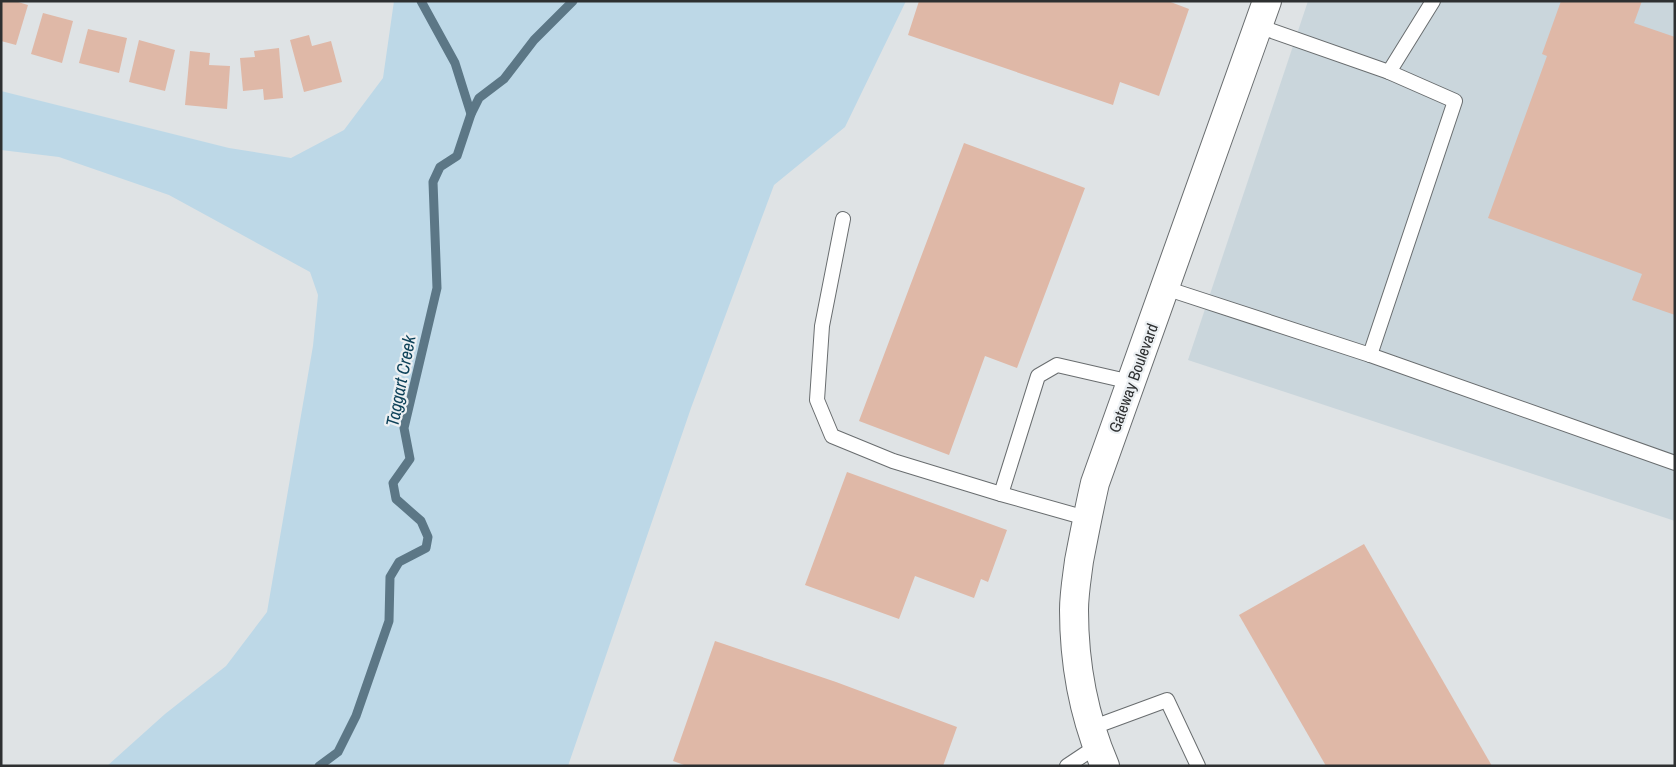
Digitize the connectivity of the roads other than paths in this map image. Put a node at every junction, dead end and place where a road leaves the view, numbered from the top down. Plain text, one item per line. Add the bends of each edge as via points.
1 (1434, 1) edge
2 (1263, 14) edge
3 (1388, 72) junction
4 (843, 219) dead end
5 (1165, 288) junction
6 (1370, 355) junction
7 (1131, 382) junction
8 (1675, 463) edge
9 (1000, 494) junction
10 (1086, 518) junction
11 (1098, 747) edge
12 (1067, 766) edge
13 (1198, 766) edge

1 - 3 lane
2 - 3 lane
2 - 5 street, Gateway Boulevard
3 - 6 lane via 1455,101
4 - 9 lane via 822,326 817,400 832,436 893,461
5 - 6 lane
5 - 7 street, Gateway Boulevard
6 - 8 lane
7 - 9 lane via 1057,365 1038,376
7 - 10 street, Gateway Boulevard
9 - 10 lane
10 - 11 street, Gateway Boulevard via 1074,610 1077,666
11 - 12 lane
11 - 13 lane via 1167,700

